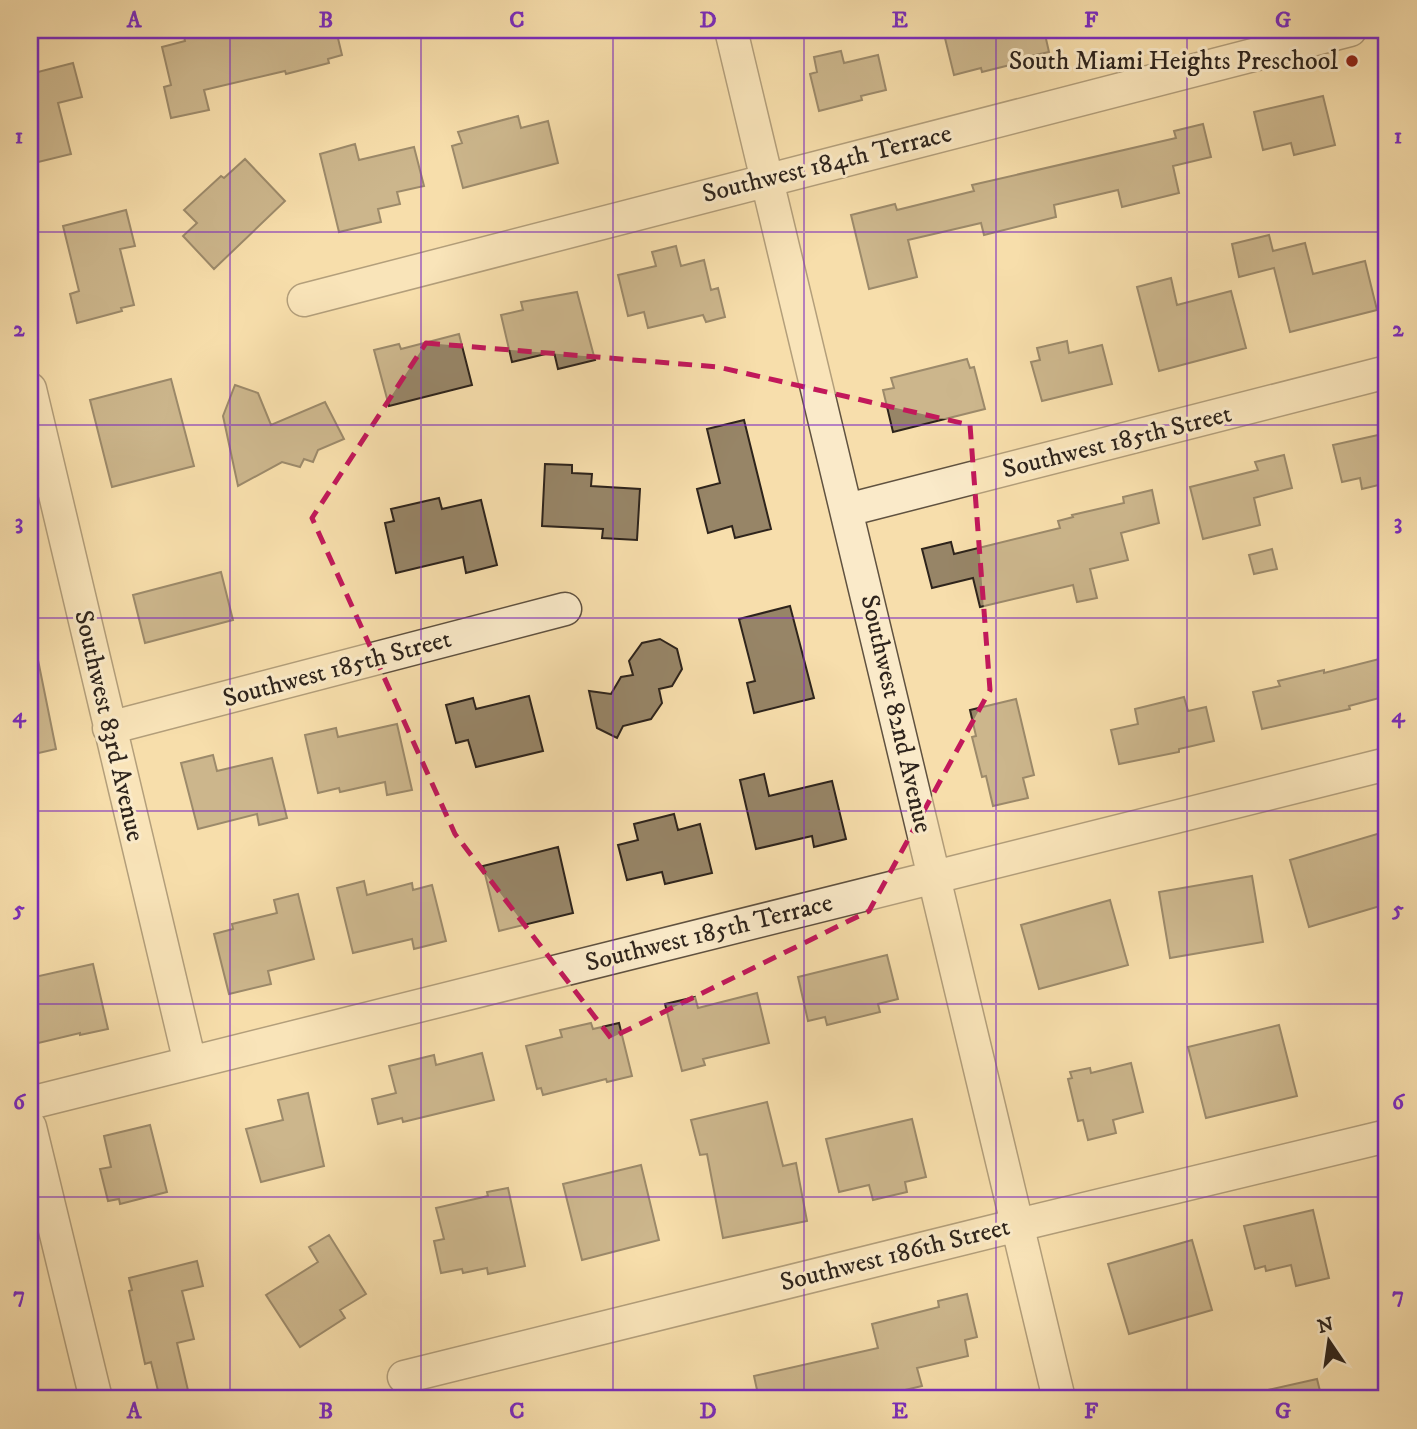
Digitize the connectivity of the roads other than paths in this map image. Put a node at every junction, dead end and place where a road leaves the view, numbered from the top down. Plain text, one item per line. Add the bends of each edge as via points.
1 (731, 30) edge
2 (1350, 30) edge
3 (767, 180) junction
4 (304, 300) dead end
5 (1387, 372) edge
6 (30, 389) edge
7 (38, 464) edge
8 (847, 510) junction
9 (565, 609) dead end
10 (109, 728) junction
11 (1387, 764) edge
12 (934, 876) junction
13 (190, 1063) junction
14 (30, 1103) edge
15 (30, 1127) edge
16 (1387, 1136) edge
17 (1018, 1225) junction
18 (404, 1377) dead end
19 (96, 1399) edge
20 (1059, 1399) edge

1 - 3 street, Southwest 82nd Avenue
2 - 3 street, Southwest 184th Terrace
3 - 4 street, Southwest 184th Terrace
3 - 8 street, Southwest 82nd Avenue
5 - 8 street, Southwest 185th Street
6 - 7 street, Southwest 83rd Avenue
7 - 10 street, Southwest 83rd Avenue
8 - 12 street, Southwest 82nd Avenue
9 - 10 street, Southwest 185th Street
10 - 13 street, Southwest 83rd Avenue
11 - 12 street, Southwest 185th Terrace
12 - 13 street, Southwest 185th Terrace
12 - 17 street, Southwest 82nd Avenue
13 - 14 street, Southwest 185th Terrace
15 - 19 street
16 - 17 street, Southwest 186th Street
17 - 18 street, Southwest 186th Street
17 - 20 street, Southwest 82nd Avenue

